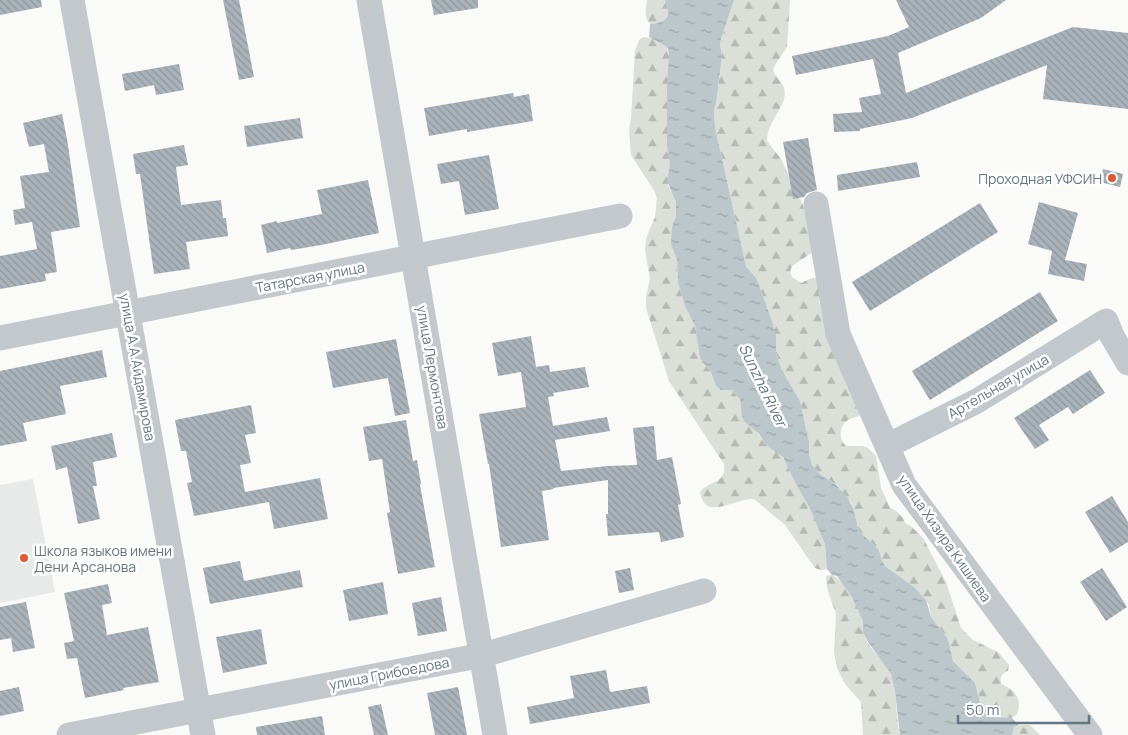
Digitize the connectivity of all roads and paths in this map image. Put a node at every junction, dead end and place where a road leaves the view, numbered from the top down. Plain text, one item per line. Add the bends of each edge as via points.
1 (72, 0) edge
2 (369, 0) edge
3 (816, 204) dead end
4 (620, 216) dead end
5 (414, 256) junction
6 (128, 313) junction
7 (1115, 328) edge
8 (0, 338) edge
9 (1128, 363) edge
10 (887, 446) junction
11 (704, 591) dead end
12 (483, 655) junction
13 (198, 710) junction
14 (69, 735) edge
15 (203, 735) edge
16 (495, 735) edge
17 (1090, 735) edge

1 - 6 street, улица А.А.Айдамирова
2 - 5 street, улица Лермонтова
3 - 10 street, улица Хизира Кишиева via 838,334
4 - 5 street, Татарская улица
5 - 6 street, Татарская улица
5 - 12 street, улица Лермонтова
6 - 8 street, Татарская улица
6 - 13 street, улица А.А.Айдамирова
7 - 9 street
7 - 10 street, Артельная улица
10 - 17 street, улица Хизира Кишиева via 904,485
11 - 12 street, улица Грибоедова
12 - 13 street, улица Грибоедова
12 - 16 street, улица Лермонтова
13 - 14 street, улица Грибоедова
13 - 15 street, улица А.А.Айдамирова

